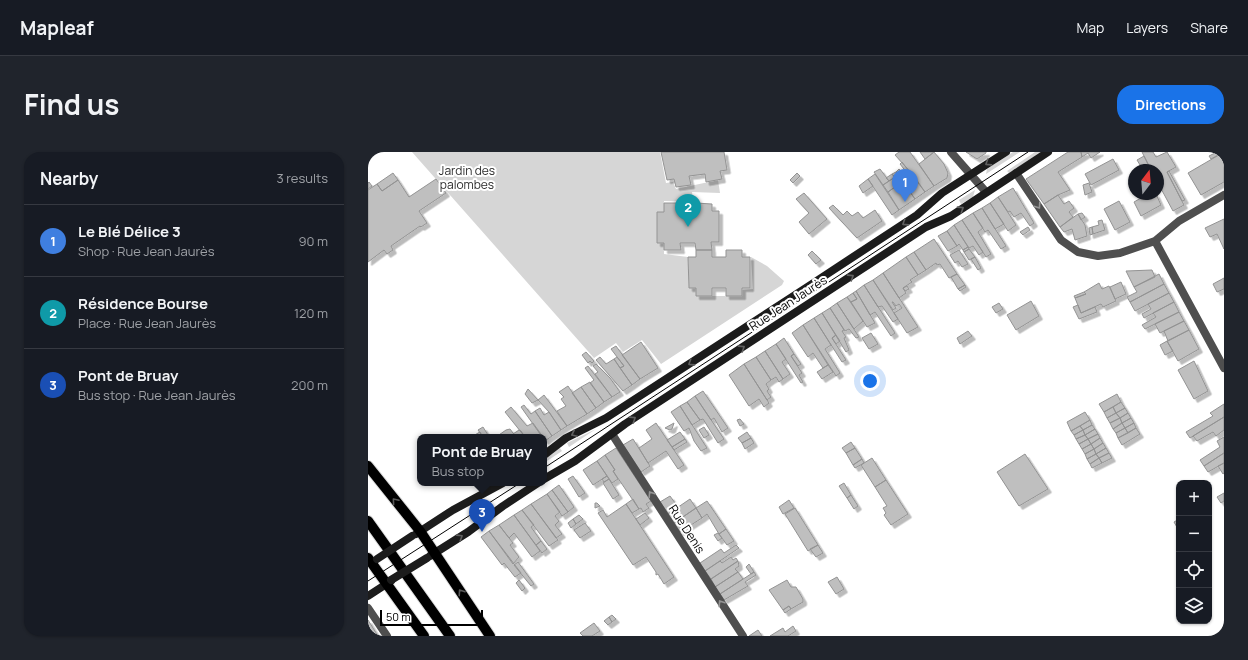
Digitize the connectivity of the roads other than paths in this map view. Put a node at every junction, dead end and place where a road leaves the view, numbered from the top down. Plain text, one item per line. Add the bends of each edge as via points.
1 (950, 152) edge
2 (1006, 152) edge
3 (1048, 152) edge
4 (1016, 173) junction
5 (970, 175) junction
6 (986, 192) junction
7 (1224, 195) edge
8 (1155, 241) junction
9 (1224, 368) edge
10 (612, 434) junction
11 (547, 453) edge
12 (368, 466) edge
13 (547, 477) edge
14 (498, 486) edge
15 (533, 486) edge
16 (368, 521) edge
17 (416, 533) junction
18 (431, 555) junction
19 (371, 561) edge
20 (389, 582) junction
21 (368, 596) edge
22 (368, 608) edge
23 (387, 636) edge
24 (424, 636) edge
25 (450, 636) edge
26 (490, 636) edge
27 (742, 636) edge

1 - 5 street
2 -> 5 main road, Rue Jean Jaurès
3 - 4 main road, Rue Jean Jaurès
4 - 6 main road, Rue Jean Jaurès
4 -> 8 street via 1057,235 1073,249 1086,254 1106,256 1120,254
5 - 6 street
5 -> 11 main road, Rue Jean Jaurès via 917,215 834,270 606,418 566,438
10 -> 6 main road, Rue Jean Jaurès via 926,228 951,216
7 - 8 street via 1179,220
8 - 9 street
10 - 13 main road, Rue Jean Jaurès via 575,462
27 -> 10 street, Rue Denis
17 -> 12 main road
14 - 17 main road
18 -> 15 main road
16 - 25 main road
17 - 18 main road
17 - 19 main road, bridge
18 - 20 main road, bridge
26 -> 18 main road
19 - 20 main road
20 - 21 main road
20 - 24 main road
22 - 23 street

